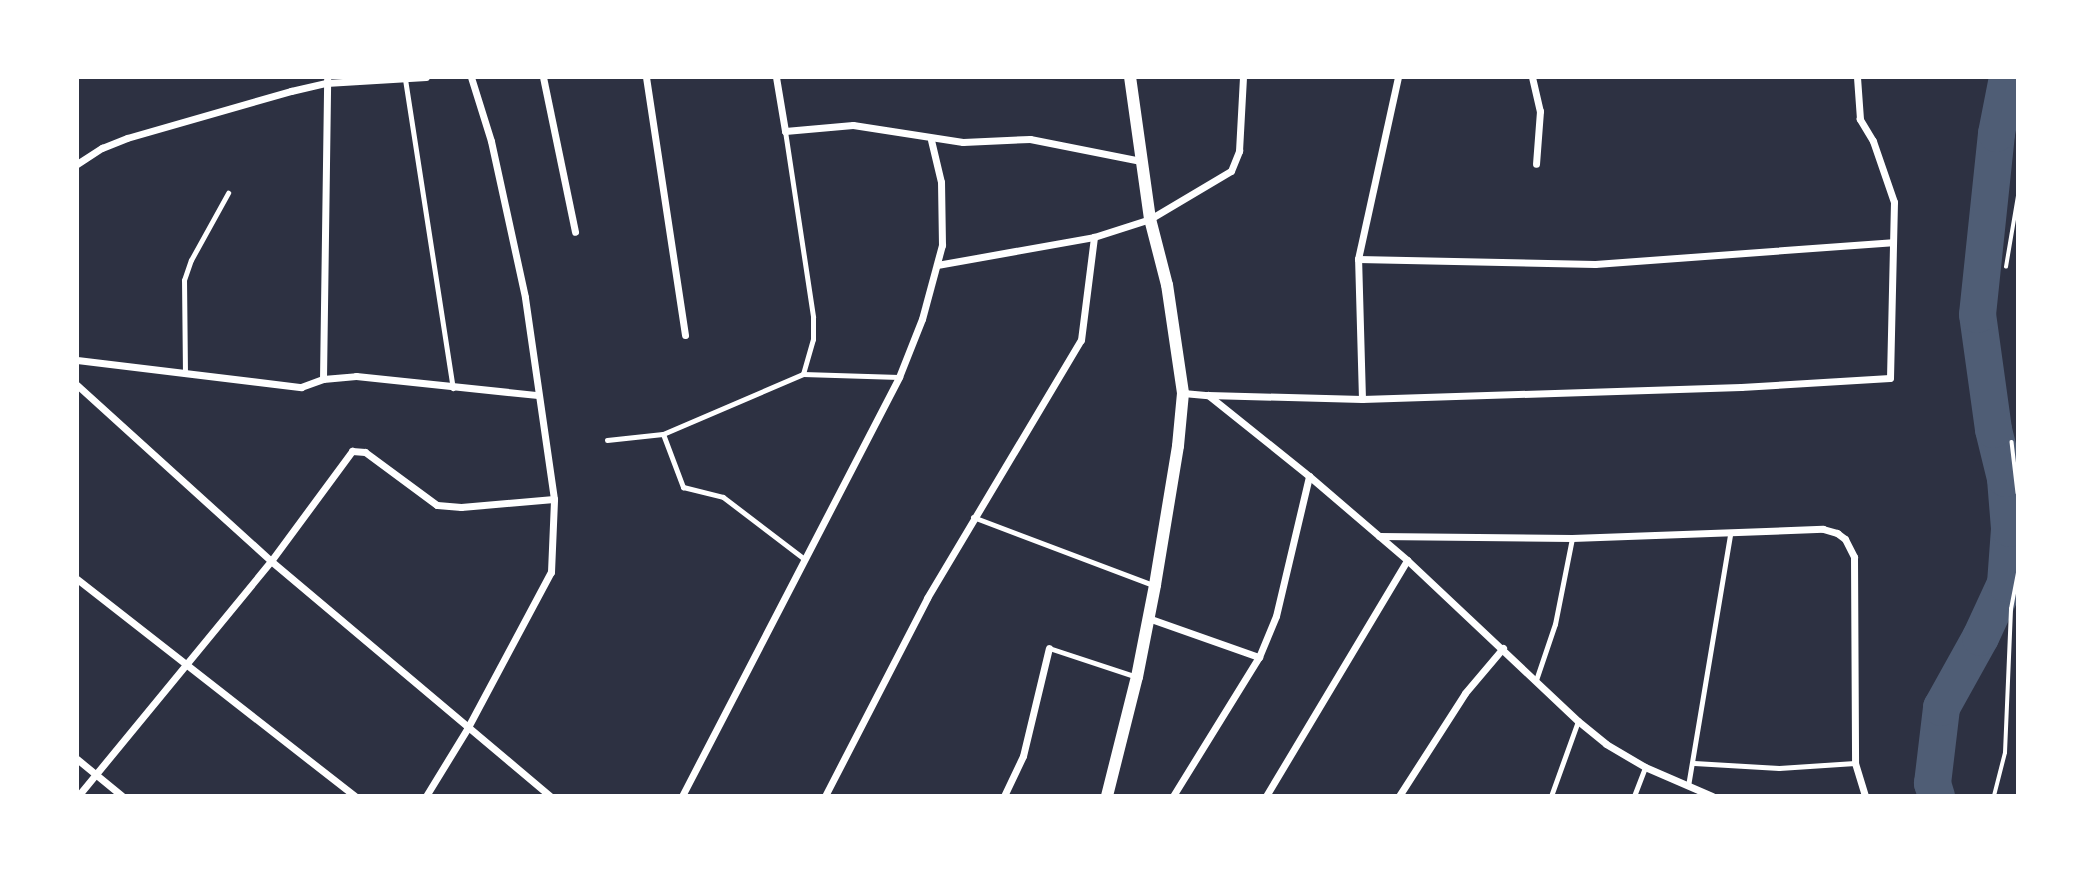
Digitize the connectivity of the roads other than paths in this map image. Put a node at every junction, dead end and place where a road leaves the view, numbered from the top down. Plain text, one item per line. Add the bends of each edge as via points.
1 (426, 77) edge
2 (471, 77) edge
3 (543, 77) edge
4 (646, 77) edge
5 (776, 77) edge
6 (1130, 77) edge
7 (1244, 77) edge
8 (1398, 77) edge
9 (1532, 77) edge
10 (1857, 77) edge
11 (405, 79) junction
12 (326, 80) edge
13 (785, 131) junction
14 (931, 140) junction
15 (1141, 161) junction
16 (77, 164) edge
17 (1536, 164) dead end
18 (228, 192) dead end
19 (1150, 219) junction
20 (575, 232) dead end
21 (1094, 237) junction
22 (1892, 243) junction
23 (1358, 259) junction
24 (937, 265) junction
25 (685, 335) dead end
26 (77, 360) edge
27 (185, 374) junction
28 (803, 374) junction
29 (899, 377) junction
30 (323, 379) junction
31 (77, 385) edge
32 (453, 388) junction
33 (1183, 393) junction
34 (538, 395) junction
35 (1208, 395) junction
36 (1362, 399) junction
37 (663, 434) junction
38 (607, 440) dead end
39 (1309, 476) junction
40 (554, 499) junction
41 (973, 517) junction
42 (1730, 534) junction
43 (1379, 536) junction
44 (1572, 538) junction
45 (803, 558) junction
46 (1406, 560) junction
47 (271, 561) junction
48 (77, 579) edge
49 (1155, 585) junction
50 (1148, 618) junction
51 (1049, 648) joint
52 (1503, 648) junction
53 (1259, 657) junction
54 (186, 664) junction
55 (1137, 677) junction
56 (1536, 680) junction
57 (1578, 722) junction
58 (467, 729) junction
59 (77, 759) edge
60 (1694, 763) junction
61 (1856, 763) junction
62 (1645, 767) junction
63 (95, 774) junction
64 (1688, 786) junction
65 (78, 796) edge
66 (122, 796) edge
67 (355, 796) edge
68 (426, 796) edge
69 (550, 796) edge
70 (682, 796) edge
71 (825, 796) edge
72 (1004, 796) edge
73 (1107, 796) edge
74 (1172, 796) edge
75 (1266, 796) edge
76 (1399, 796) edge
77 (1551, 796) edge
78 (1634, 796) edge
79 (1712, 796) edge
80 (1865, 796) edge

1 - 11 street
2 - 34 street via 491,141 525,297
3 - 20 street
4 - 25 street
5 - 13 street
6 - 15 street
7 - 19 street via 1239,151 1231,171
8 - 23 street
9 - 17 street via 1540,111
10 - 22 street via 1860,119 1873,141 1894,202
11 - 12 street
11 - 32 lane
12 - 16 street via 127,138
12 - 30 street
13 - 14 street via 853,125
13 - 28 lane via 813,317 813,340
14 - 15 street via 1030,138
14 - 24 street via 941,183 942,244
15 - 19 street
18 - 27 lane via 184,280
19 - 21 street
19 - 33 street via 1167,285
21 - 24 street
21 - 41 street via 1081,340
22 - 23 street via 1595,264
22 - 36 street via 1890,378
23 - 36 street
24 - 29 street
26 - 27 street
27 - 30 street via 301,387
28 - 29 lane
28 - 37 lane
29 - 45 street
30 - 32 street via 356,376
31 - 47 street
32 - 34 street
33 - 35 street
33 - 49 street
34 - 40 street
35 - 36 street
35 - 39 street
37 - 38 lane
37 - 45 lane via 683,487 723,497
39 - 43 street
39 - 53 street via 1276,617
40 - 47 street via 437,505 365,452 355,450 348,453
40 - 58 street via 551,572
41 - 49 lane
41 - 71 street via 926,598
42 - 44 street
42 - 60 lane
42 - 61 street via 1823,529 1837,533 1850,547 1854,557
43 - 44 street
43 - 46 street
44 - 56 lane via 1555,624
45 - 70 street
46 - 52 street
46 - 75 street
47 - 54 street
47 - 58 street
48 - 54 street
49 - 50 street
50 - 53 street
50 - 55 street
51 - 55 lane
51 - 72 street via 1023,756
52 - 56 street
52 - 76 street via 1465,693
53 - 74 street
54 - 63 street
54 - 67 street
55 - 73 street
56 - 57 street
57 - 62 street
57 - 77 lane
58 - 68 street
58 - 69 street
59 - 63 street
60 - 61 lane via 1779,768
60 - 64 lane
61 - 80 street
62 - 64 street
62 - 78 lane
63 - 65 street
63 - 66 street
64 - 79 street

